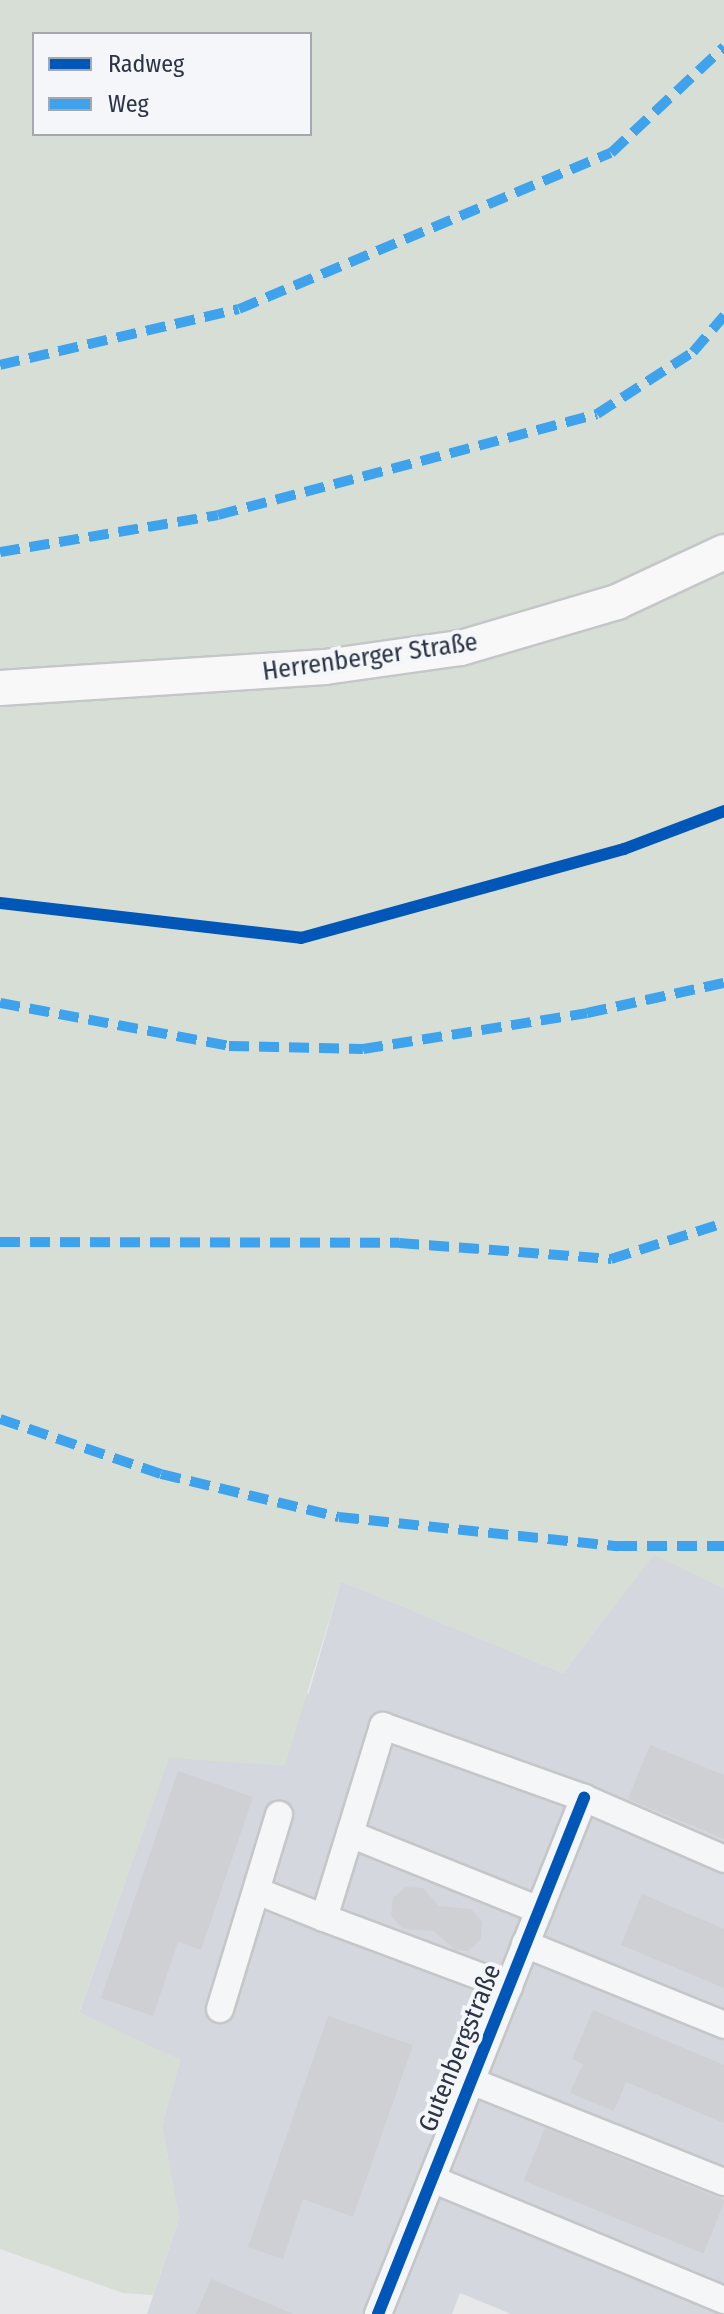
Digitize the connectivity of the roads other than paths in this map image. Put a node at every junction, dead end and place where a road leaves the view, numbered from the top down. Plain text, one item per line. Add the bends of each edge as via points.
1 (724, 552) edge
2 (0, 688) edge
3 (584, 1798) junction
4 (279, 1815) dead end
5 (350, 1834) junction
6 (724, 1859) edge
7 (257, 1891) junction
8 (539, 1910) junction
9 (324, 1918) junction
10 (525, 1944) junction
11 (509, 1987) junction
12 (220, 2009) dead end
13 (724, 2025) edge
14 (471, 2081) junction
15 (432, 2179) junction
16 (724, 2182) edge
17 (724, 2300) edge
18 (378, 2314) edge

1 - 2 main road, Herrenberger Straße via 617,602 461,648 325,667
3 - 5 street via 383,1726
3 - 6 street
3 - 8 street, Gutenbergstraße
4 - 7 street
5 - 8 street
5 - 9 street
7 - 9 street
7 - 12 street
8 - 10 street, Gutenbergstraße
9 - 11 street
10 - 11 street, Gutenbergstraße
10 - 13 street
11 - 14 street, Gutenbergstraße
14 - 15 street, Gutenbergstraße
14 - 16 street
15 - 17 street
15 - 18 street, Gutenbergstraße

